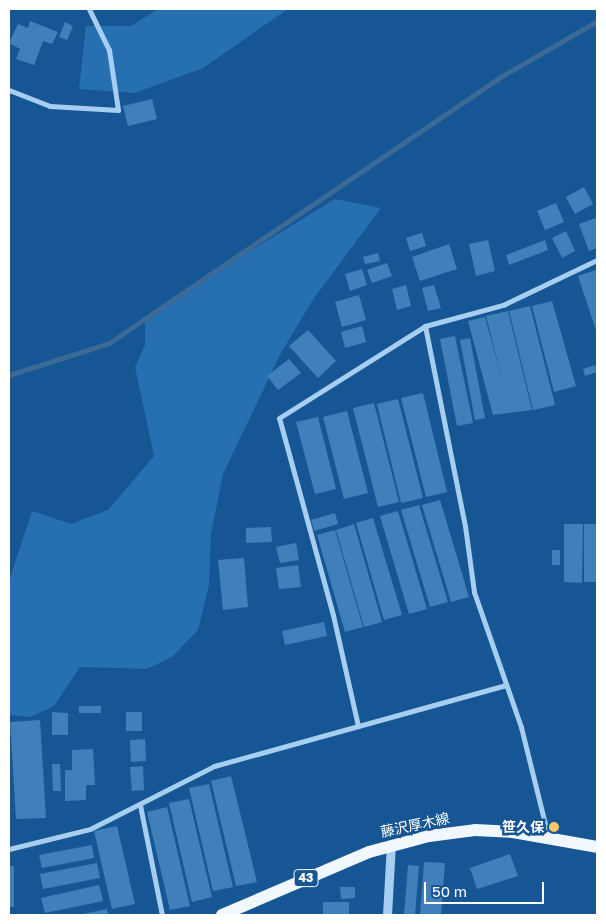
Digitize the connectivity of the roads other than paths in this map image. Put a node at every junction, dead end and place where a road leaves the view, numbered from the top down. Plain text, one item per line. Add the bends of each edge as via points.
1 (89, 9) edge
2 (9, 90) edge
3 (597, 260) edge
4 (425, 326) junction
5 (506, 684) junction
6 (358, 726) junction
7 (140, 805) junction
8 (548, 836) junction
9 (391, 844) junction
10 (597, 847) edge
11 (9, 849) edge
12 (162, 915) edge
13 (222, 915) edge
14 (387, 915) edge

1 - 2 street via 109,50 118,110 50,106
3 - 4 street via 503,305
4 - 5 street via 465,526 474,592
4 - 6 street via 279,418 334,615
5 - 6 street
5 - 8 street via 521,727
6 - 7 street via 214,766
7 - 11 street via 90,828
7 - 12 street
8 - 9 main road, 藤沢厚木線 / 43 via 475,830
8 - 10 main road, 藤沢厚木線 / 43
9 - 13 main road, 藤沢厚木線 / 43
9 - 14 street

